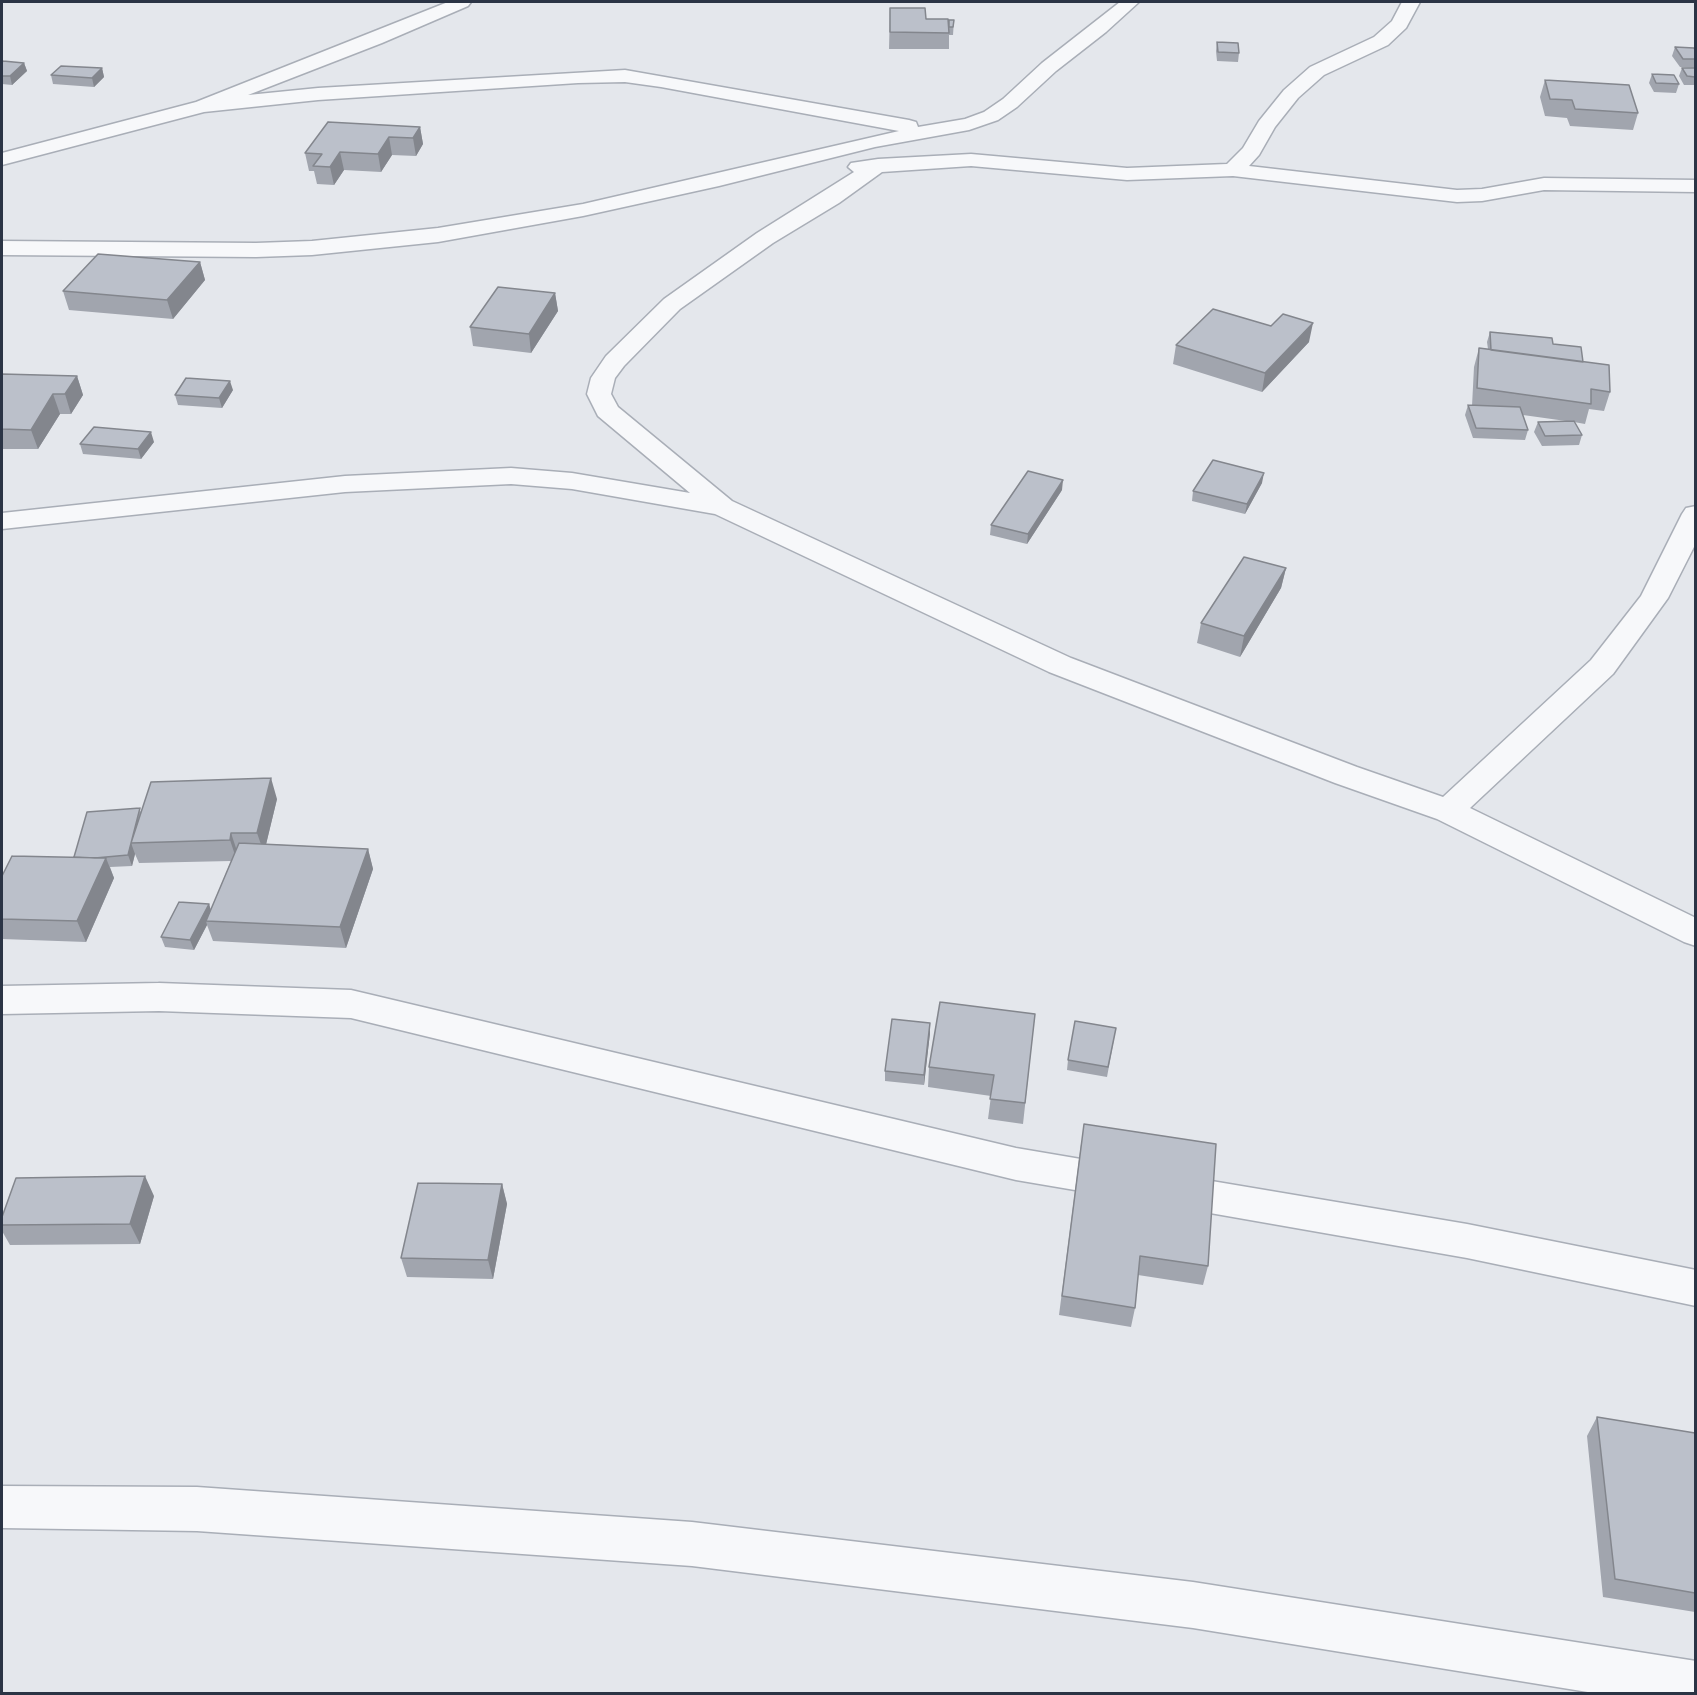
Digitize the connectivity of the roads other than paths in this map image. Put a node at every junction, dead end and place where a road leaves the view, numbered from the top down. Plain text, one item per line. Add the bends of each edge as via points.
1 (462, 2) edge
2 (1130, 2) edge
3 (1411, 2) edge
4 (202, 106) junction
5 (937, 129) junction
6 (2, 159) edge
7 (878, 165) junction
8 (1233, 170) junction
9 (719, 180) junction
10 (1695, 186) edge
11 (2, 248) edge
12 (722, 507) junction
13 (1695, 514) edge
14 (2, 521) edge
15 (1448, 811) junction
16 (1695, 933) edge
17 (2, 1000) edge
18 (1695, 1288) edge
19 (2, 1507) edge
20 (1695, 1685) edge

1 - 4 street
2 - 5 street via 991,116
3 - 8 street via 1400,24 1381,41 1317,71 1291,94 1266,125 1252,151
4 - 5 street via 318,94 625,76 859,119
4 - 6 street
5 - 9 street
7 - 8 street via 971,160 1127,174
7 - 9 street
7 - 12 street via 672,304 603,378 599,394 606,411
8 - 10 street via 1457,196 1544,184
9 - 11 street via 583,210 438,235 312,248
12 - 14 street via 572,481 511,476 345,484
12 - 15 street via 1060,665
13 - 15 street via 1654,598 1602,667
15 - 16 street
17 - 18 street via 159,997 351,1004 1016,1164 1467,1241
19 - 20 street via 197,1509 692,1544 1193,1605

